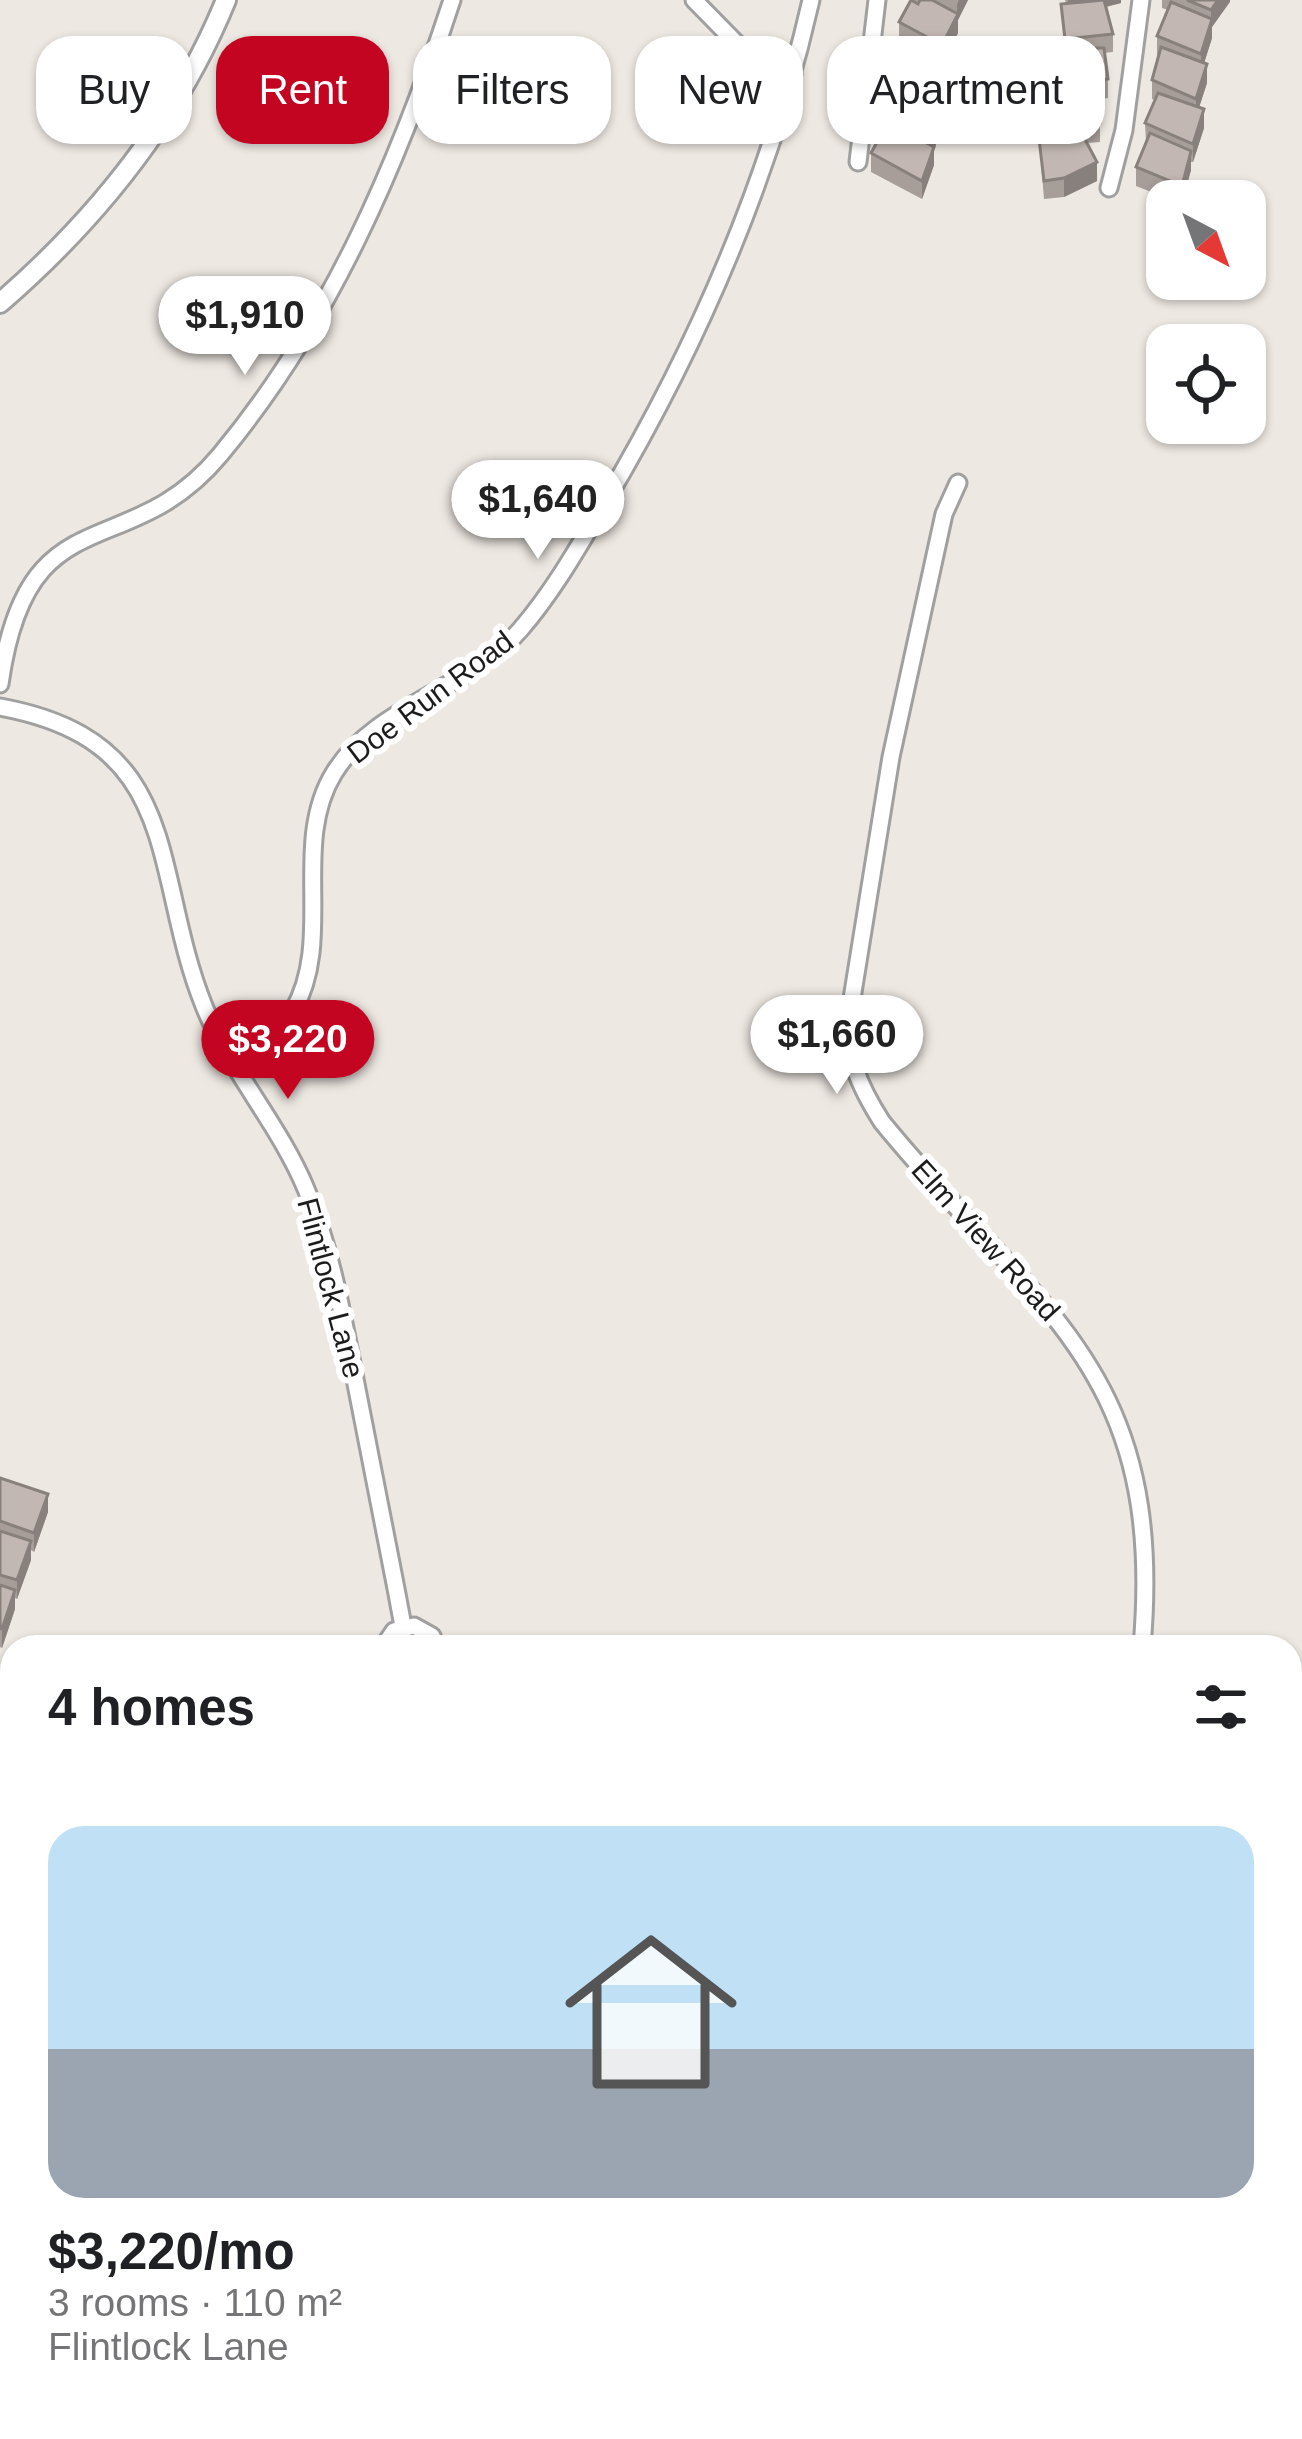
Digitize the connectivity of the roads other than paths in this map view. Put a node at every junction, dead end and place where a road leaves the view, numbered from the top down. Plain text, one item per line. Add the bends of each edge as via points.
1 (226, 0) edge
2 (452, 0) edge
3 (694, 0) edge
4 (812, 0) edge
5 (878, 0) edge
6 (1142, 0) edge
7 (729, 36) edge
8 (803, 36) edge
9 (768, 144) edge
10 (858, 162) dead end
11 (1109, 188) dead end
12 (0, 303) edge
13 (958, 483) dead end
14 (0, 684) edge
15 (0, 707) edge
16 (237, 1070) junction
17 (403, 1626) junction
18 (394, 1635) edge
19 (428, 1635) edge
20 (1143, 1635) edge

1 - 12 street via 181,93 131,166 74,235
2 - 14 street via 375,205 293,352 198,478 49,561 11,621
3 - 7 street
4 - 8 street, Doe Run Road
5 - 10 street
6 - 11 street
9 - 16 street, Doe Run Road via 718,282 664,398 575,553 492,657 364,740 333,773 316,825 303,992 278,1032
13 - 20 street, Elm View Road via 930,568 891,757 849,1046 861,1089 882,1122 1051,1307 1102,1387 1140,1491 1148,1552
15 - 16 street, Flintlock Lane via 45,718 97,745 146,802 160,831 190,966
16 - 17 street, Flintlock Lane via 286,1148 325,1244
17 - 18 street
17 - 19 street

